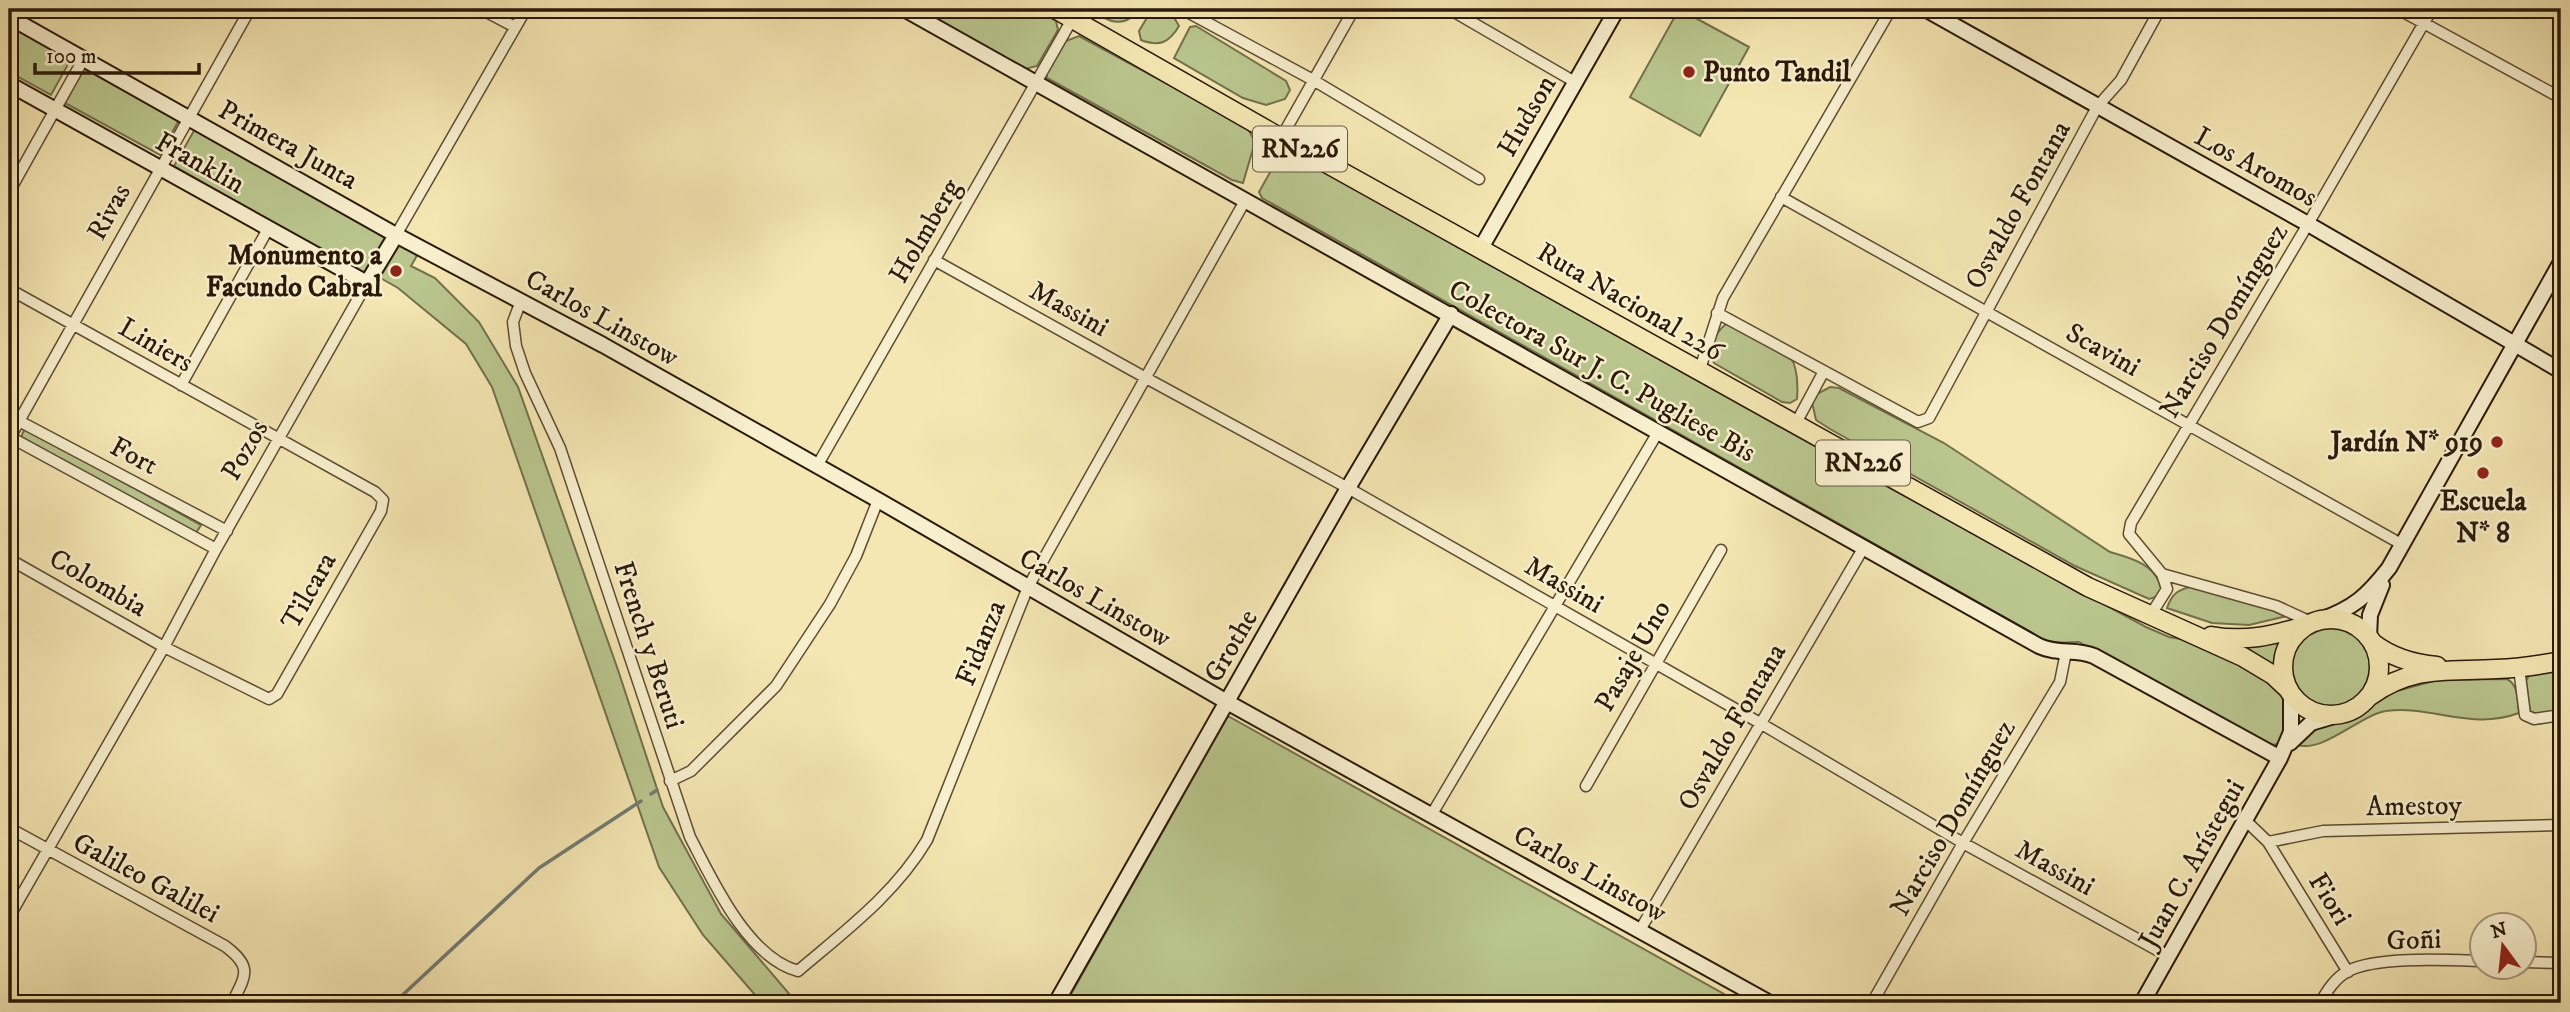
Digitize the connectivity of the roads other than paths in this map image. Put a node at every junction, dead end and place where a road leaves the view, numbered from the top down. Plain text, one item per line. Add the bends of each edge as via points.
1 (250, 9) edge
2 (481, 9) edge
3 (526, 9) edge
4 (904, 9) edge
5 (1055, 9) edge
6 (1182, 9) edge
7 (1354, 9) edge
8 (1448, 9) edge
9 (1616, 9) edge
10 (1891, 9) edge
11 (1925, 9) edge
12 (2160, 9) edge
13 (2398, 9) edge
14 (2432, 9) edge
15 (1075, 14) edge
16 (9, 17) edge
17 (2424, 23) junction
18 (515, 27) junction
19 (83, 58) junction
20 (1313, 80) junction
21 (1035, 82) junction
22 (1575, 82) junction
23 (9, 83) edge
24 (2561, 98) edge
25 (2097, 107) junction
26 (55, 110) junction
27 (188, 117) junction
28 (1281, 138) junction
29 (160, 168) junction
30 (1479, 179) dead end
31 (9, 192) edge
32 (1781, 197) junction
33 (1246, 199) junction
34 (2308, 224) junction
35 (268, 229) junction
36 (396, 235) junction
37 (1481, 247) junction
38 (934, 260) junction
39 (2561, 262) edge
40 (368, 283) junction
41 (9, 289) edge
42 (521, 301) junction
43 (1985, 312) junction
44 (1717, 313) junction
45 (1451, 314) junction
46 (73, 323) junction
47 (2515, 346) junction
48 (1824, 371) junction
49 (2561, 371) edge
50 (1699, 372) junction
51 (1146, 379) junction
52 (181, 385) junction
53 (19, 421) junction
54 (2188, 423) junction
55 (1795, 425) junction
56 (1658, 432) junction
57 (9, 438) edge
58 (279, 441) junction
59 (817, 466) junction
60 (1348, 488) junction
61 (383, 500) joint
62 (878, 500) junction
63 (227, 531) junction
64 (2403, 545) junction
65 (1864, 547) junction
66 (216, 549) junction
67 (1721, 550) dead end
68 (9, 559) edge
69 (2389, 568) junction
70 (2162, 574) junction
71 (1028, 587) junction
72 (1554, 606) junction
73 (2150, 616) junction
74 (2313, 623) junction
75 (2184, 630) junction
76 (2371, 640) junction
77 (164, 647) junction
78 (2066, 652) junction
79 (2561, 661) edge
80 (1655, 663) junction
81 (2519, 668) junction
82 (2458, 669) junction
83 (2290, 692) junction
84 (269, 699) joint
85 (2365, 701) junction
86 (1227, 702) junction
87 (2341, 714) junction
88 (2561, 715) edge
89 (1760, 723) junction
90 (2282, 754) junction
91 (670, 781) junction
92 (1586, 786) dead end
93 (1432, 814) junction
94 (2245, 820) junction
95 (2561, 825) edge
96 (9, 828) edge
97 (2268, 842) junction
98 (1963, 843) junction
99 (46, 850) junction
100 (9, 917) edge
101 (1640, 930) junction
102 (2168, 956) junction
103 (2468, 961) edge
104 (2538, 962) edge
105 (2561, 963) edge
106 (798, 971) joint
107 (2348, 972) junction
108 (232, 1003) edge
109 (1056, 1003) edge
110 (1770, 1003) edge
111 (1872, 1003) edge
112 (2142, 1003) edge
113 (2320, 1003) edge

1 - 27 street, Rivas
2 - 18 street
3 - 18 street, Pozos
4 - 21 street, Colectora Sur J. C. Pugliese Bis
5 - 15 highway, Ruta Nacional 226 / RN226
6 - 20 street
7 - 20 street
8 - 22 street
9 - 22 street, Hudson
10 - 32 street
11 - 25 street, Los Aromos
12 - 25 street, Osvaldo Fontana via 2121,80
13 - 17 street
14 - 17 street, Narciso Domínguez
15 - 21 street, Holmberg
15 - 28 highway, Ruta Nacional 226 / RN226
16 - 19 street, Primera Junta
17 - 24 street
17 - 34 street, Narciso Domínguez
18 - 36 street, Pozos
19 - 26 street
19 - 27 street, Primera Junta
20 - 28 street
20 - 30 street
21 - 33 street, Colectora Sur J. C. Pugliese Bis
21 - 38 street, Holmberg
22 - 37 street, Hudson
23 - 26 street, Franklin
25 - 34 street, Los Aromos
25 - 43 street, Osvaldo Fontana
26 - 29 street, Franklin
26 - 31 street
27 - 29 street, Rivas
27 - 36 street, Primera Junta
28 - 37 highway, Ruta Nacional 226 / RN226
29 - 35 street, Franklin
29 - 46 street, Rivas
32 - 43 street, Scavini
32 - 44 street
33 - 45 street, Colectora Sur J. C. Pugliese Bis
33 - 51 street, Fidanza
34 - 47 street, Los Aromos
34 - 54 street, Narciso Domínguez
35 - 40 street, Franklin
35 - 52 street
36 - 40 street, Pozos
36 - 42 street, Carlos Linstow
37 - 50 highway, Ruta Nacional 226 / RN226
38 - 51 street, Massini
38 - 59 street, Holmberg
39 - 47 street
40 - 58 street, Pozos
41 - 46 street, Liniers
42 - 59 street, Carlos Linstow
42 - 91 street, French y Beruti via 513,322 516,346 560,449
43 - 48 street, Osvaldo Fontana via 1929,418 1918,422
43 - 54 street, Scavini
44 - 48 street
44 - 50 street
45 - 56 street, Colectora Sur J. C. Pugliese Bis
45 - 60 street, Grothe
46 - 52 street, Liniers
46 - 53 street, Rivas
47 - 49 street, Los Aromos
47 - 64 street
48 - 55 street
50 - 55 highway, Ruta Nacional 226 / RN226
51 - 60 street, Massini
51 - 71 street, Fidanza
52 - 58 street, Liniers
53 - 57 street, Rivas
53 - 63 street, Fort
54 - 64 street, Scavini
54 - 70 street, Narciso Domínguez via 2129,534
55 - 73 highway, Ruta Nacional 226 / RN226 via 2088,587
56 - 65 street, Colectora Sur J. C. Pugliese Bis
56 - 72 street
57 - 66 street, Fort
58 - 61 street, Liniers
58 - 63 street, Pozos
59 - 62 street, Carlos Linstow
60 - 72 street, Massini
60 - 86 street, Grothe
61 - 84 street, Tilcara via 381,511 277,694
62 - 71 street, Carlos Linstow
62 - 91 street via 830,604 776,686 691,771
63 - 66 street, Pozos
64 - 69 street
65 - 78 street, Colectora Sur J. C. Pugliese Bis via 2039,646
65 - 89 street, Osvaldo Fontana
66 - 77 street, Pozos
67 - 80 street, Pasaje Uno
68 - 77 street, Colombia
69 - 74 street via 2359,602
69 - 76 street via 2370,615
70 - 73 street via 2167,589
70 - 74 street via 2276,606
71 - 86 street, Carlos Linstow
71 - 106 street, Fidanza via 927,840 914,862 874,907
72 - 80 street, Massini
72 - 93 street
73 - 75 highway, Ruta Nacional 226 / RN226
74 - 75 highway, Ruta Nacional 226 / RN226 via 2271,636 2236,639
74 - 76 highway, Ruta Nacional 226 / RN226 via 2347,621
74 - 83 highway via 2297,633 2285,654 2284,679
75 - 83 highway, Ruta Nacional 226 / RN226 via 2254,663
76 - 82 highway, Ruta Nacional 226 / RN226 via 2410,661
76 - 85 highway via 2378,655 2378,680
77 - 84 street, Colombia
77 - 99 street, Pozos
78 - 90 street, Colectora Sur J. C. Pugliese Bis via 2094,656
78 - 98 street, Narciso Domínguez via 2060,682
79 - 81 highway, Ruta Nacional 226 / RN226
80 - 89 street, Massini
80 - 92 street, Pasaje Uno
81 - 82 highway, Ruta Nacional 226 / RN226
81 - 88 street via 2525,715 2534,719
82 - 85 highway, Ruta Nacional 226 / RN226 via 2394,680
83 - 87 highway, Ruta Nacional 226 / RN226 via 2314,712
83 - 90 street, Juan C. Arístegui via 2292,725
85 - 87 highway, Ruta Nacional 226 / RN226
86 - 93 street, Carlos Linstow
86 - 109 street, Grothe
87 - 90 street, Juan C. Arístegui via 2305,727
89 - 98 street, Massini
89 - 101 street, Osvaldo Fontana
90 - 94 street, Juan C. Arístegui
91 - 106 street, French y Beruti via 690,837 747,933 783,967
93 - 101 street, Carlos Linstow
94 - 97 street, Fiori
94 - 102 street, Juan C. Arístegui
95 - 97 street, Amestoy via 2323,831
96 - 99 street, Galileo Galilei
97 - 107 street, Fiori
98 - 102 street, Massini
98 - 111 street, Narciso Domínguez
99 - 100 street, Pozos
99 - 108 street, Galileo Galilei via 241,958 243,982
101 - 110 street, Carlos Linstow
102 - 112 street, Juan C. Arístegui
103 - 107 street, Goñi via 2375,963
104 - 105 street
107 - 113 street via 2330,986

